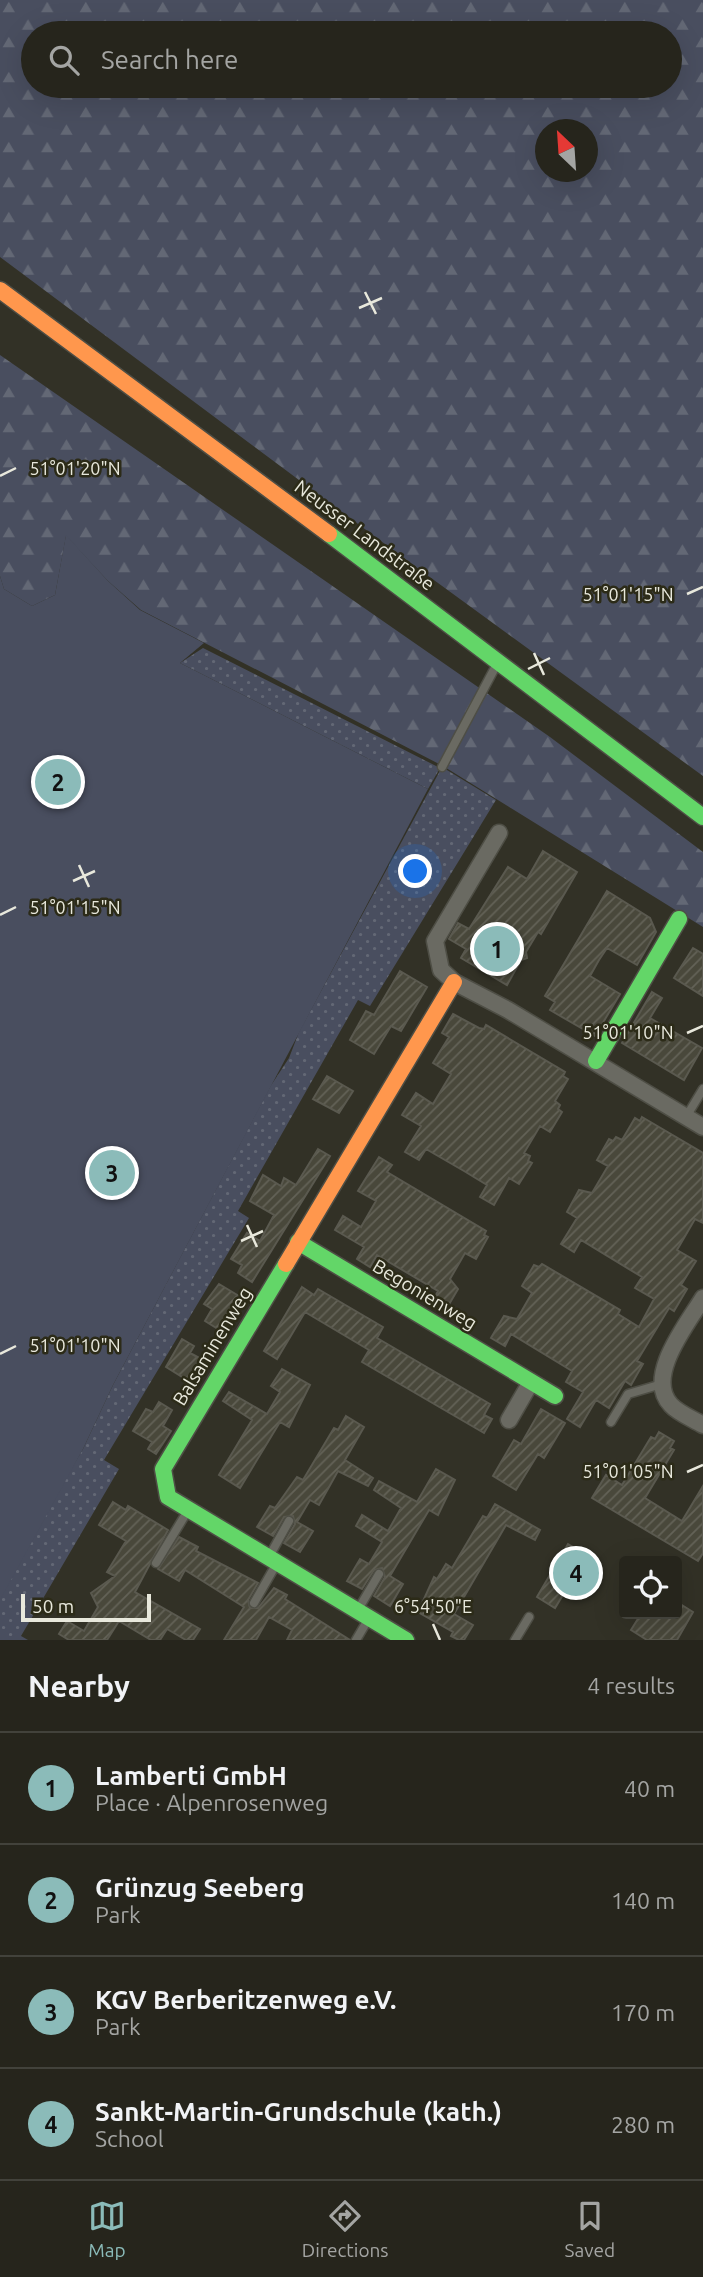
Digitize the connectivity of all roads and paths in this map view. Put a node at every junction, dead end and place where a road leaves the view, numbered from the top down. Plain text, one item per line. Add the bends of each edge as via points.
1 (0, 290) edge
2 (499, 662) junction
3 (442, 767) dead end
4 (703, 817) edge
5 (499, 833) dead end
6 (679, 919) dead end
7 (454, 982) junction
8 (596, 1062) junction
9 (703, 1089) edge
10 (686, 1117) junction
11 (703, 1127) edge
12 (298, 1242) junction
13 (703, 1298) edge
14 (531, 1382) junction
15 (662, 1384) junction
16 (555, 1396) dead end
17 (509, 1420) dead end
18 (611, 1422) dead end
19 (703, 1425) edge
20 (189, 1509) junction
21 (289, 1521) dead end
22 (273, 1560) junction
23 (156, 1563) dead end
24 (379, 1574) dead end
25 (254, 1602) dead end
26 (363, 1614) junction
27 (529, 1617) dead end
28 (356, 1640) edge
29 (406, 1640) edge
30 (515, 1640) edge

1 - 2 street, Neusser Landstraße
2 - 3 lane
2 - 4 street, Neusser Landstraße
5 - 7 street via 435,941 441,970
6 - 8 street
7 - 8 street
7 - 12 street, Balsaminenweg
8 - 10 street
9 - 10 lane
10 - 11 street
12 - 14 street, Begonienweg
12 - 20 street, Balsaminenweg via 163,1469 168,1497
13 - 15 street via 663,1367
14 - 16 street, Begonienweg
14 - 17 street
15 - 18 lane via 628,1394
15 - 19 street via 670,1405
20 - 22 street, Balsaminenweg
20 - 23 lane
21 - 22 lane
22 - 25 lane
22 - 26 street, Balsaminenweg
24 - 26 lane
26 - 28 lane
26 - 29 street, Balsaminenweg
27 - 30 lane

